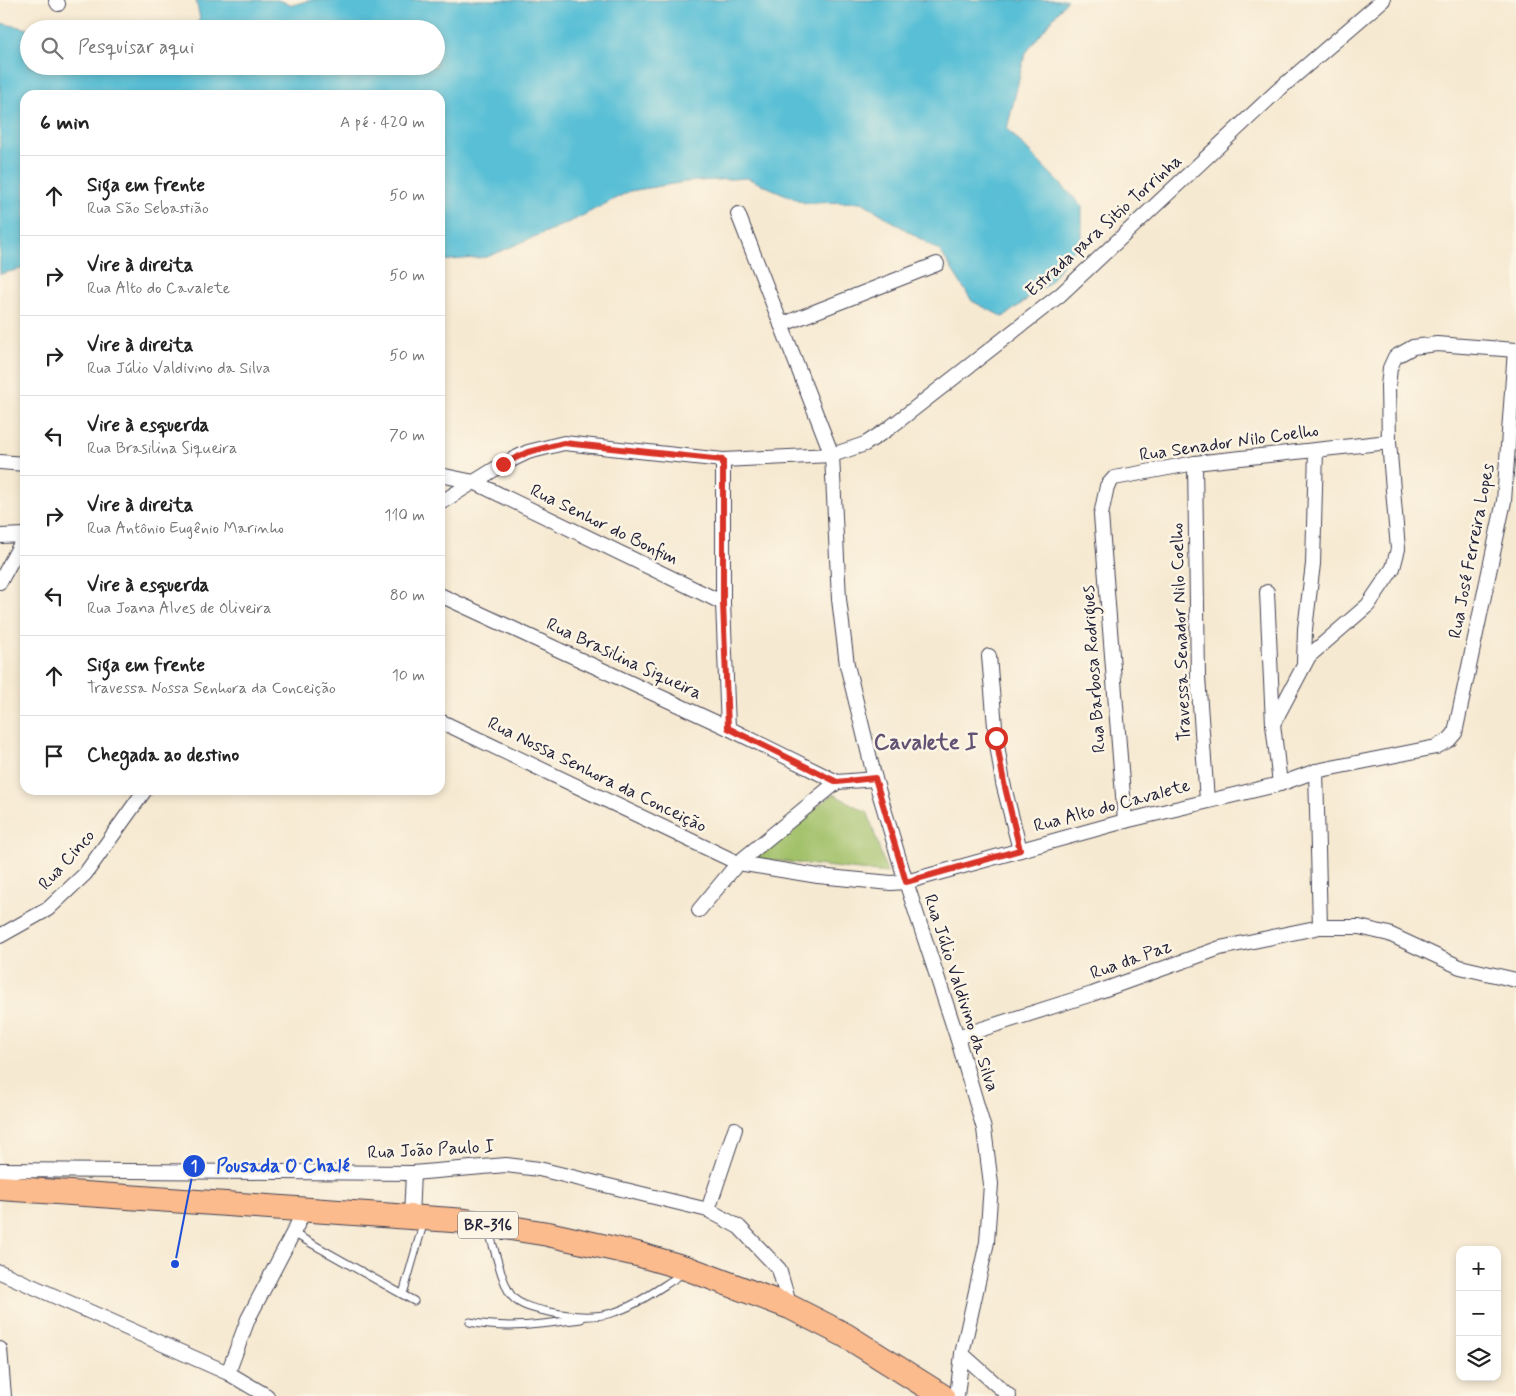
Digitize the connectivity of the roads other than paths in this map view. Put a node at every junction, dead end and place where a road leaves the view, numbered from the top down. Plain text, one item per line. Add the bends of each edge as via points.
1 (1383, 0) edge
2 (738, 214) dead end
3 (938, 264) dead end
4 (781, 325) junction
5 (1516, 350) edge
6 (1389, 442) junction
7 (1316, 450) junction
8 (832, 455) junction
9 (723, 460) junction
10 (0, 462) edge
11 (1195, 463) junction
12 (20, 464) edge
13 (445, 476) edge
14 (474, 482) junction
15 (445, 500) edge
16 (1102, 515) joint
17 (0, 536) edge
18 (20, 536) edge
19 (20, 545) edge
20 (0, 582) edge
21 (1267, 592) dead end
22 (445, 597) edge
23 (723, 603) junction
24 (989, 656) dead end
25 (1304, 664) junction
26 (445, 723) edge
27 (1273, 724) junction
28 (728, 728) junction
29 (1436, 746) joint
30 (1316, 771) junction
31 (875, 778) junction
32 (837, 782) junction
33 (1280, 784) junction
34 (141, 795) edge
35 (1207, 800) junction
36 (1125, 821) junction
37 (1020, 850) junction
38 (738, 863) junction
39 (906, 882) junction
40 (699, 910) dead end
41 (1320, 927) junction
42 (0, 936) edge
43 (1516, 980) edge
44 (957, 1037) junction
45 (735, 1129) dead end
46 (0, 1170) edge
47 (412, 1172) junction
48 (0, 1188) edge
49 (306, 1208) junction
50 (708, 1210) junction
51 (418, 1218) junction
52 (487, 1224) junction
53 (293, 1234) junction
54 (689, 1269) junction
55 (0, 1272) edge
56 (403, 1294) junction
57 (414, 1300) dead end
58 (790, 1307) junction
59 (596, 1318) junction
60 (470, 1322) dead end
61 (0, 1349) edge
62 (962, 1354) junction
63 (228, 1373) junction
64 (4, 1396) edge
65 (267, 1396) edge
66 (942, 1396) edge
67 (957, 1396) edge
68 (1009, 1396) edge

1 - 8 street, Estrada para Sitio Torrinha via 1276,92 1060,295 888,430 865,444
2 - 4 street, Rua Júlio Valdivino da Silva
3 - 4 street
4 - 8 street, Rua Júlio Valdivino da Silva
5 - 6 street via 1437,344 1413,347 1395,357 1390,368
5 - 29 street, Rua José Ferreira Lopes via 1504,501 1455,733
6 - 7 street, Rua Senador Nilo Coelho
6 - 25 street via 1398,549 1393,568 1368,605 1318,647
7 - 11 street, Rua Senador Nilo Coelho
7 - 25 street via 1313,564
8 - 9 street, Estrada para Sitio Torrinha
8 - 31 street, Rua Júlio Valdivino da Silva via 839,599 847,665
9 - 14 street, Estrada para Sitio Torrinha via 564,443 528,452
9 - 23 street
10 - 12 street
11 - 16 street, Rua Senador Nilo Coelho via 1114,478 1106,486
11 - 35 street, Travessa Senador Nilo Coelho via 1198,677
13 - 14 street, Rua Senhor do Bonfim
14 - 15 street, Estrada para Sitio Torrinha
14 - 23 street, Rua Senhor do Bonfim
16 - 36 street, Rua Barbosa Rodrigues
17 - 18 street
19 - 20 street
21 - 27 street
22 - 28 street, Rua Brasilina Siqueira
23 - 28 street
24 - 37 street via 996,738
25 - 27 street
26 - 38 street, Rua Nossa Senhora da Conceição
27 - 33 street
28 - 32 street, Rua Brasilina Siqueira
29 - 30 street, Rua Alto do Cavalete
30 - 33 street, Rua Alto do Cavalete
30 - 41 street
31 - 32 street
31 - 39 street, Rua Júlio Valdivino da Silva
32 - 38 street
33 - 35 street, Rua Alto do Cavalete
34 - 42 street, Rua Cinco via 85,874 48,909
35 - 36 street, Rua Alto do Cavalete
36 - 37 street, Rua Alto do Cavalete
37 - 39 street, Rua Alto do Cavalete
38 - 39 street, Rua Alto do Cavalete via 818,876
38 - 40 street
39 - 44 street, Rua Júlio Valdivino da Silva
41 - 43 street, Rua da Paz via 1359,927 1389,934 1460,967
41 - 44 street, Rua da Paz via 1220,948 1092,994
44 - 62 street, Rua Júlio Valdivino da Silva via 984,1129 991,1184 987,1242
45 - 50 street
46 - 47 street, Rua João Paulo I
47 - 50 street, Rua João Paulo I via 506,1165 538,1169
47 - 51 street
48 - 49 highway, BR-316
49 - 51 highway, BR-316
49 - 53 street
50 - 58 street, Rua João Paulo I via 739,1227 779,1268
51 - 52 highway, BR-316
51 - 56 lane
52 - 54 highway, BR-316 via 638,1254
52 - 59 lane via 509,1293 526,1307
53 - 56 lane
53 - 63 street via 248,1320
54 - 58 highway, BR-316
54 - 59 lane via 622,1312
55 - 63 street
56 - 57 lane
58 - 66 highway, BR-316 via 845,1335
59 - 60 lane via 526,1326 490,1326
61 - 64 street
62 - 67 street, Rua Júlio Valdivino da Silva
62 - 68 street
63 - 65 street

